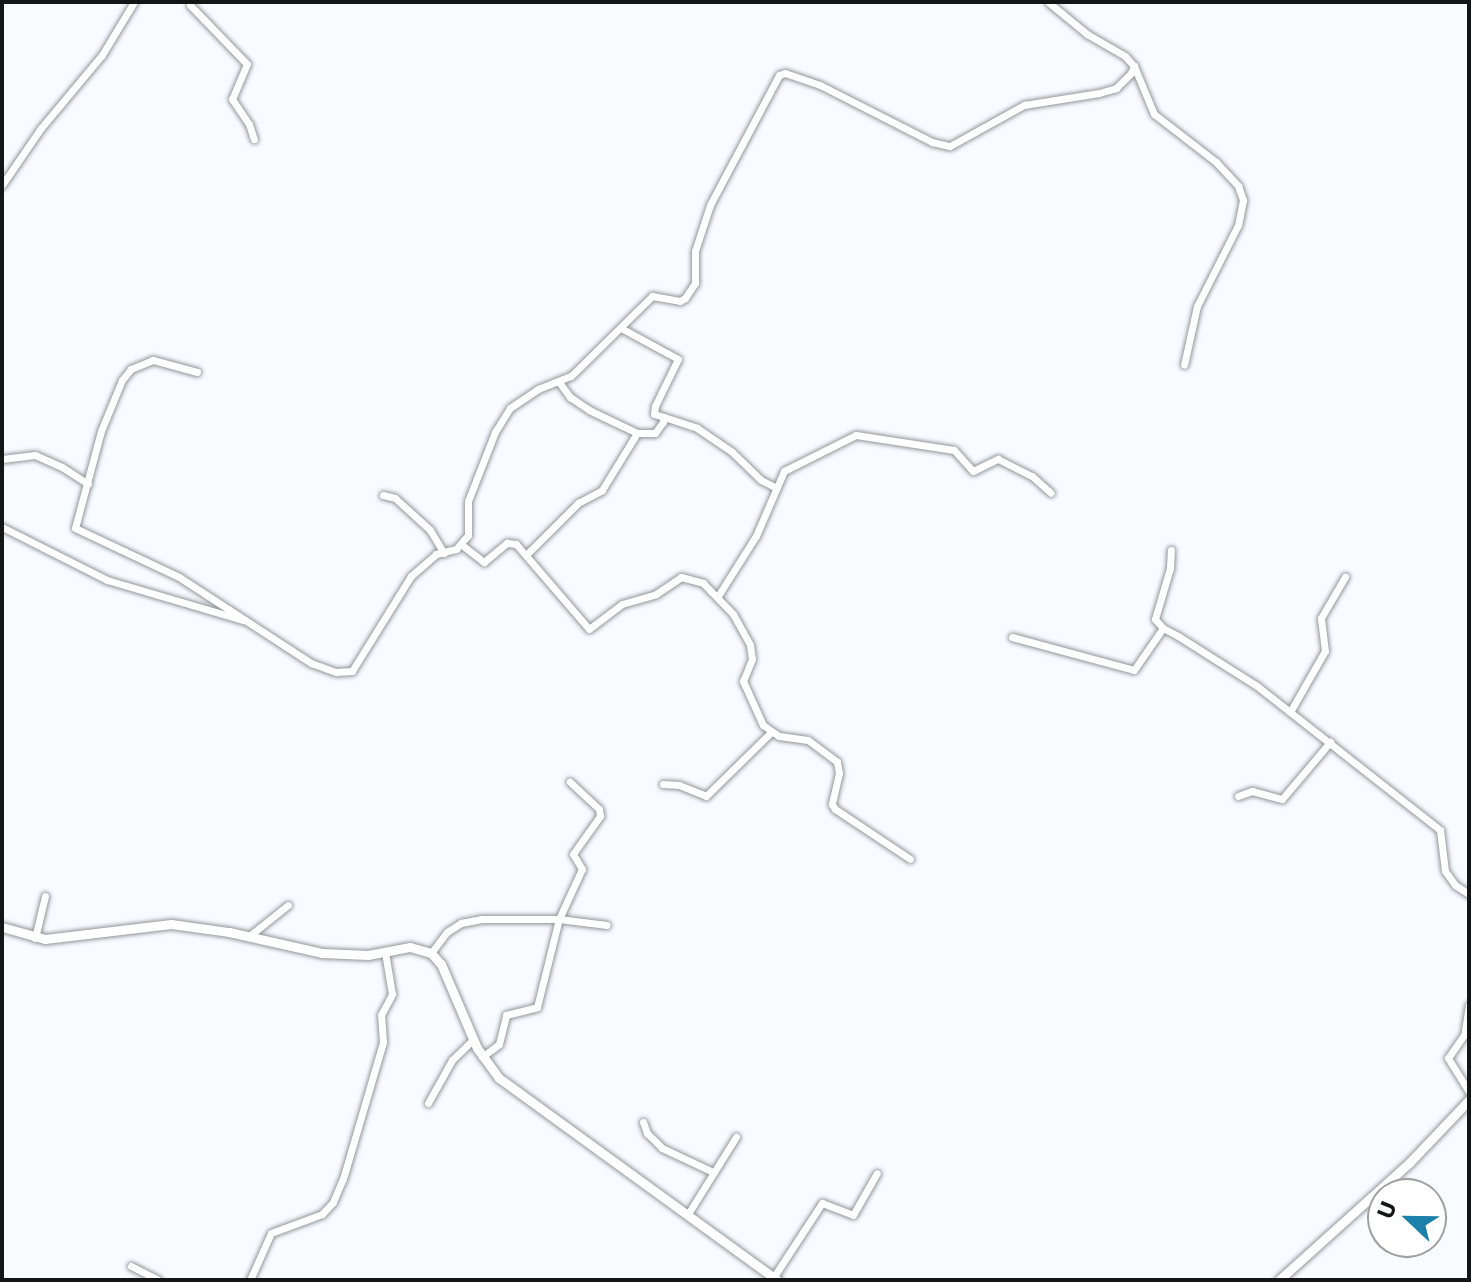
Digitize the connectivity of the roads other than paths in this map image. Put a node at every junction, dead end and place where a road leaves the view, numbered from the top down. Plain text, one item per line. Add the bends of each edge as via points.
1 (134, 2) edge
2 (1048, 2) edge
3 (189, 3) edge
4 (1134, 66) junction
5 (254, 139) dead end
6 (2, 185) edge
7 (621, 328) junction
8 (1184, 365) dead end
9 (197, 372) dead end
10 (559, 382) junction
11 (664, 417) junction
12 (637, 433) junction
13 (2, 459) edge
14 (88, 484) junction
15 (775, 487) junction
16 (1051, 493) dead end
17 (383, 495) dead end
18 (2, 527) edge
19 (462, 545) junction
20 (1171, 550) dead end
21 (444, 553) junction
22 (526, 555) junction
23 (1345, 577) dead end
24 (718, 596) junction
25 (252, 623) junction
26 (1163, 628) junction
27 (1012, 637) dead end
28 (1290, 712) junction
29 (770, 733) junction
30 (1330, 742) junction
31 (570, 782) dead end
32 (663, 784) dead end
33 (1238, 796) dead end
34 (910, 859) dead end
35 (1469, 894) edge
36 (45, 896) dead end
37 (288, 905) dead end
38 (559, 919) junction
39 (607, 925) dead end
40 (2, 927) edge
41 (248, 937) junction
42 (35, 938) junction
43 (385, 952) junction
44 (431, 953) junction
45 (1469, 1005) edge
46 (473, 1040) junction
47 (482, 1057) junction
48 (1469, 1091) edge
49 (1469, 1100) edge
50 (428, 1103) dead end
51 (643, 1122) dead end
52 (736, 1137) dead end
53 (713, 1172) junction
54 (877, 1173) dead end
55 (688, 1214) junction
56 (131, 1266) dead end
57 (775, 1279) edge
58 (158, 1280) edge
59 (250, 1280) edge
60 (1279, 1280) edge

1 - 6 street via 102,55
2 - 4 street
3 - 5 street via 247,64 232,99
4 - 7 street via 1116,88 1024,105 950,146 932,142 820,85 782,73 710,205 695,251 695,283 683,300 652,296
4 - 8 street via 1154,114 1216,162 1238,186 1243,200 1238,225 1197,306
7 - 10 street
7 - 11 street via 678,359 654,410
9 - 14 street via 160,360 131,369 101,431
10 - 12 street via 589,410
10 - 19 street via 538,389 502,419 468,501 468,535
11 - 12 street via 655,433
11 - 15 street via 697,428
12 - 22 street via 602,490 578,503
13 - 14 street via 47,459
14 - 25 street via 77,531 167,571
15 - 16 street via 787,467 860,434 954,450 971,470 1003,460
15 - 24 street via 756,536
17 - 21 street via 395,498 430,530
18 - 25 street via 107,580
19 - 21 street
19 - 22 street via 484,562 510,542
20 - 26 street via 1155,619
21 - 25 street via 428,560 399,590 352,671 336,672 311,663
22 - 24 street via 589,629 622,604 656,594 681,577 703,583
23 - 28 street via 1321,618 1325,651
24 - 29 street via 750,645 752,659 743,681
26 - 27 street via 1134,670
26 - 28 street
28 - 30 street
29 - 32 street via 706,796
29 - 34 street via 808,740 837,762 835,809
30 - 33 street via 1282,799 1252,791
30 - 35 street via 1440,830 1445,871
31 - 38 street via 601,812 573,854 582,869
36 - 42 street
37 - 41 street
38 - 39 street
38 - 44 street via 461,923
38 - 47 street via 537,1007 506,1015 499,1044
40 - 42 street
41 - 42 street via 171,924
41 - 43 street via 322,953
43 - 44 street via 410,947
43 - 59 street via 392,988 381,1015 383,1042 343,1179 322,1214 271,1233
44 - 46 street via 441,964
45 - 48 street via 1464,1035 1448,1058
46 - 47 street
46 - 50 street via 452,1060
47 - 55 street via 499,1078
49 - 60 street via 1410,1162
51 - 53 street via 662,1148
52 - 53 street
53 - 55 street
54 - 57 street via 853,1215 822,1203
55 - 57 street
56 - 58 street

